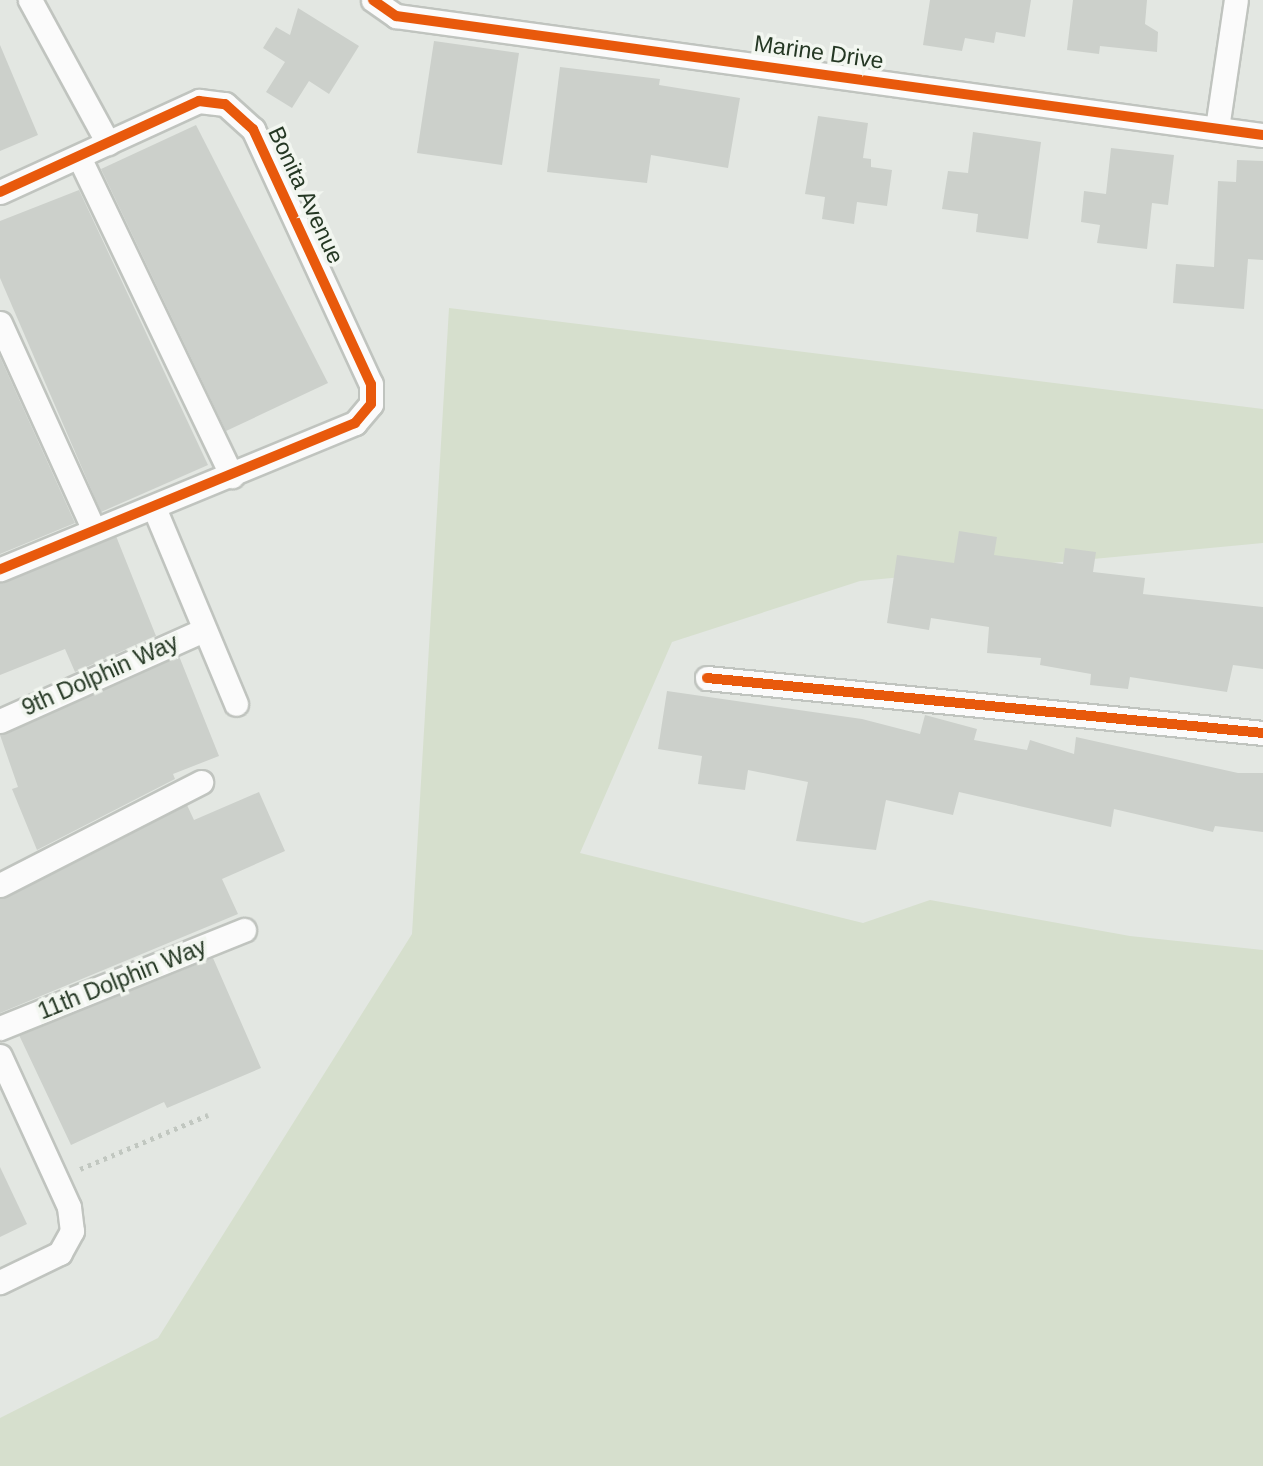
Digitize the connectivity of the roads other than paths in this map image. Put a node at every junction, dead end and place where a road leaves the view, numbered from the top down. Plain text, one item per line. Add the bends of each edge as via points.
1 (30, 0) edge
2 (373, 0) edge
3 (1236, 0) edge
4 (1217, 128) junction
5 (1263, 135) edge
6 (108, 143) junction
7 (79, 158) junction
8 (0, 192) edge
9 (0, 323) edge
10 (232, 476) junction
11 (155, 510) junction
12 (94, 530) junction
13 (0, 569) edge
14 (201, 631) junction
15 (707, 678) dead end
16 (236, 704) dead end
17 (0, 721) edge
18 (1263, 733) edge
19 (201, 782) dead end
20 (0, 885) edge
21 (244, 930) dead end
22 (0, 1028) edge
23 (0, 1056) edge
24 (0, 1282) edge

1 - 6 street
2 - 4 street, Marine Drive via 397,16
3 - 4 street
4 - 5 street, Marine Drive
6 - 7 street, Bonita Avenue
6 - 10 street, Bonita Avenue via 199,101 225,104 253,129 371,384 371,404 355,423
7 - 8 street, Bonita Avenue
7 - 10 street
9 - 12 street
10 - 11 street
11 - 12 street
11 - 14 street
12 - 13 street
14 - 16 street
14 - 17 street, 9th Dolphin Way
15 - 18 street
19 - 20 street
21 - 22 street, 11th Dolphin Way
23 - 24 street via 55,1179 72,1231 60,1253

